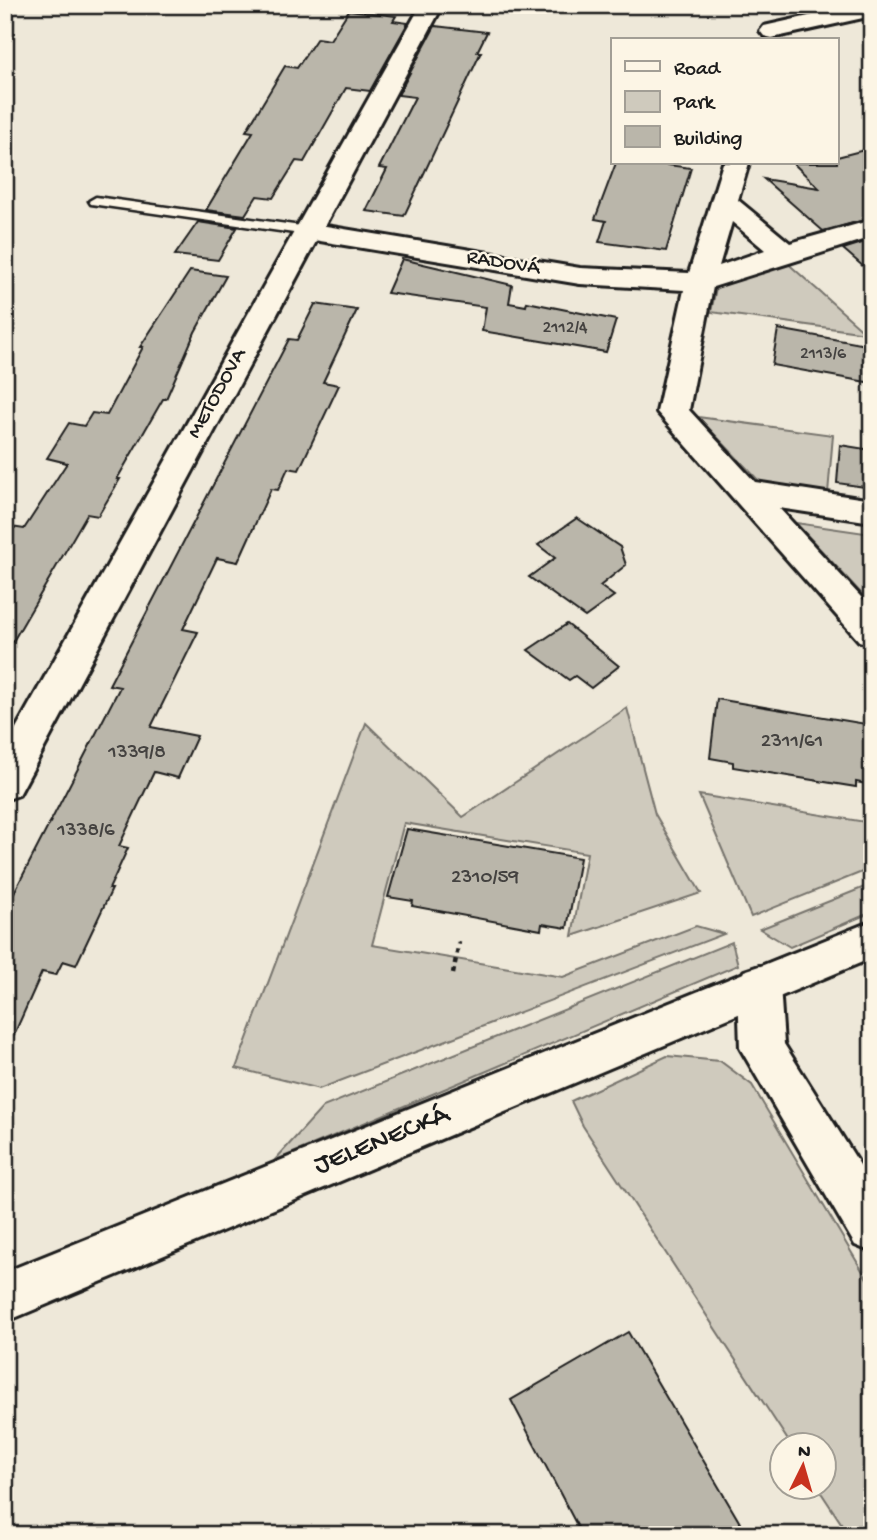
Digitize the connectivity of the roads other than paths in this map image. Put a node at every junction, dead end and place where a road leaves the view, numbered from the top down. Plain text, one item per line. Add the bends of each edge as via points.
1 (432, 5) edge
2 (780, 5) edge
3 (789, 5) edge
4 (872, 9) edge
5 (824, 20) junction
6 (771, 36) edge
7 (736, 164) edge
8 (96, 201) dead end
9 (725, 203) junction
10 (872, 228) edge
11 (307, 231) junction
12 (785, 253) junction
13 (700, 282) junction
14 (746, 492) junction
15 (872, 511) edge
16 (872, 632) edge
17 (5, 784) edge
18 (872, 939) edge
19 (759, 985) junction
20 (872, 1228) edge
21 (5, 1297) edge

1 - 11 street, METODOVA
2 - 6 street
3 - 5 street
4 - 5 street
5 - 6 street
7 - 9 street
8 - 11 lane
9 - 12 street
9 - 13 street
10 - 12 street, RADOVÁ
11 - 13 street, RADOVÁ via 580,276
11 - 17 street, METODOVA
12 - 13 street, RADOVÁ
13 - 14 street via 673,412
14 - 15 street
14 - 16 street
18 - 19 street, JELENECKÁ
19 - 20 street via 762,1048
19 - 21 street, JELENECKÁ

